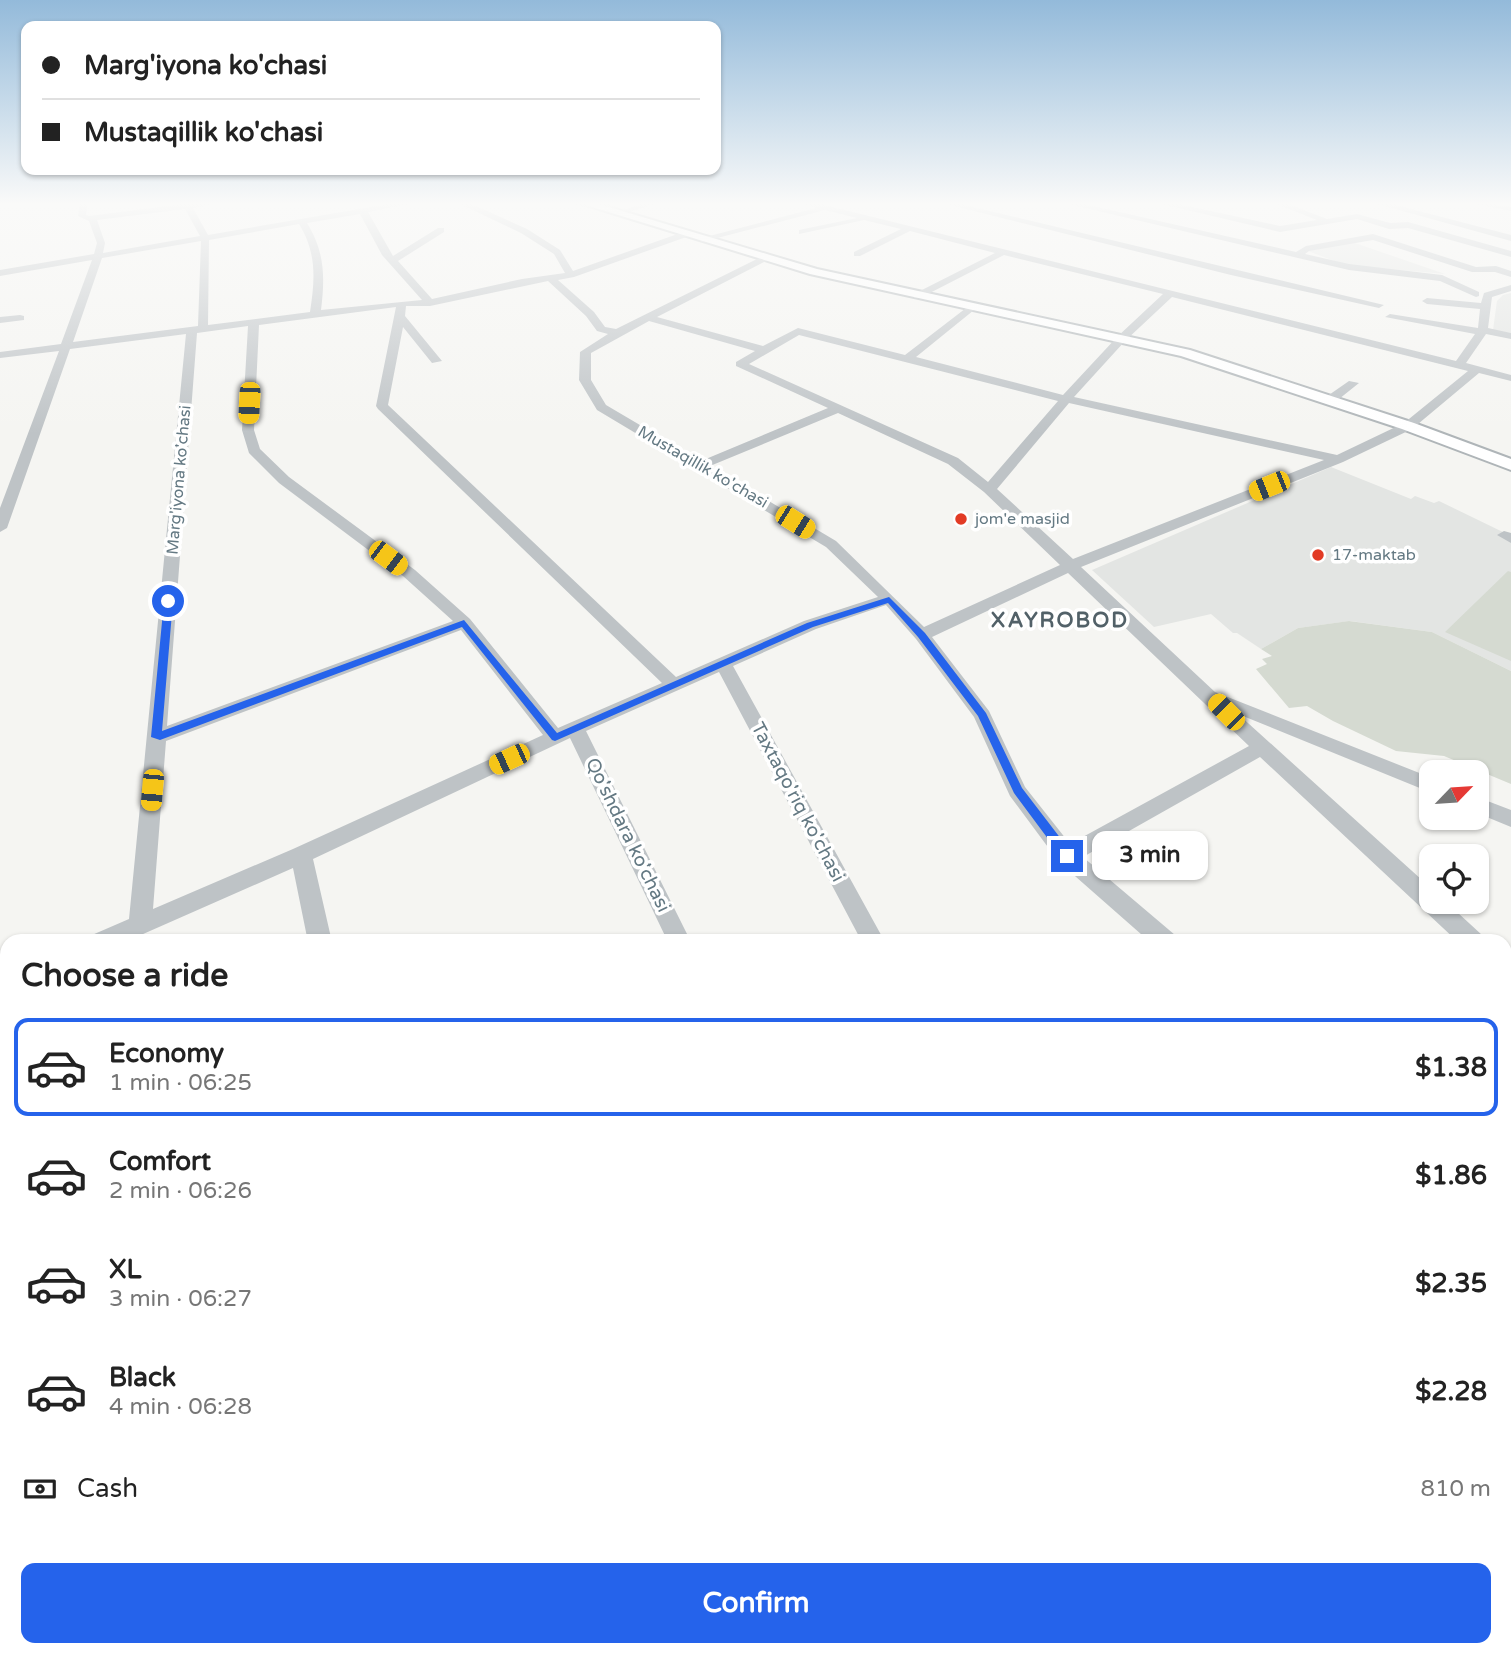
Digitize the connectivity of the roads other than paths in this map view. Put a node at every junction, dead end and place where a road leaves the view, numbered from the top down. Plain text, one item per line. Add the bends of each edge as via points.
1 (90, 279) edge
2 (201, 279) edge
3 (320, 279) edge
4 (409, 279) edge
5 (541, 279) edge
6 (551, 279) edge
7 (724, 279) edge
8 (850, 279) edge
9 (950, 279) edge
10 (1116, 279) edge
11 (1299, 279) edge
12 (1335, 279) edge
13 (1444, 279) edge
14 (1333, 286) junction
15 (1420, 287) dead end
16 (1511, 288) edge
17 (1170, 293) junction
18 (917, 296) junction
19 (1483, 298) junction
20 (1427, 301) dead end
21 (430, 303) junction
22 (1379, 305) dead end
23 (970, 308) junction
24 (401, 310) junction
25 (315, 314) junction
26 (1390, 317) dead end
27 (20, 318) dead end
28 (650, 318) junction
29 (0, 320) edge
30 (254, 321) junction
31 (197, 329) junction
32 (1483, 331) junction
33 (617, 333) junction
34 (1511, 335) edge
35 (1121, 339) junction
36 (65, 347) junction
37 (764, 350) junction
38 (0, 355) edge
39 (908, 358) junction
40 (436, 361) dead end
41 (1459, 365) junction
42 (1476, 370) junction
43 (1511, 378) edge
44 (1353, 383) dead end
45 (1066, 398) junction
46 (1330, 400) junction
47 (839, 408) junction
48 (1408, 426) junction
49 (1338, 459) junction
50 (1511, 465) edge
51 (700, 466) junction
52 (989, 489) junction
53 (0, 527) edge
54 (1072, 565) junction
55 (889, 599) junction
56 (464, 623) junction
57 (922, 635) junction
58 (723, 663) junction
59 (673, 684) junction
60 (1208, 694) junction
61 (565, 733) junction
62 (156, 737) junction
63 (1262, 747) junction
64 (1419, 781) edge
65 (1489, 810) edge
66 (1511, 819) edge
67 (301, 855) junction
68 (1067, 856) junction
69 (140, 923) junction
70 (117, 934) edge
71 (318, 934) edge
72 (676, 934) edge
73 (870, 934) edge
74 (1158, 934) edge
75 (1465, 934) edge

1 - 36 street
2 - 31 street, Marg'iyona ko'chasi
3 - 25 street
4 - 21 street
5 - 21 street
6 - 33 street via 601,329
7 - 28 street, Mustaqillik ko'chasi
8 - 18 main road
9 - 18 street
10 - 17 street
11 - 14 street
12 - 14 street
13 - 19 street
14 - 22 street
15 - 19 street
16 - 19 street
17 - 35 street
17 - 41 street
18 - 23 main road
19 - 20 street
19 - 32 street
21 - 24 street
23 - 35 main road
23 - 39 street
24 - 25 street
24 - 40 street
24 - 59 street via 382,406
25 - 30 street
26 - 32 street
27 - 29 street
28 - 33 street, Mustaqillik ko'chasi
28 - 37 street
30 - 31 street
30 - 56 street, Qo'shdara ko'chasi via 248,430 254,450 284,480 409,573
31 - 36 street
31 - 62 street, Marg'iyona ko'chasi
32 - 34 street
32 - 41 street
33 - 51 street, Mustaqillik ko'chasi via 586,352 585,380 601,407
35 - 45 street
35 - 46 main road via 1185,353
36 - 38 street
36 - 53 street
37 - 39 street via 798,331
37 - 47 street via 740,364
39 - 45 street
41 - 42 street
42 - 43 street
42 - 48 street
44 - 46 street
45 - 49 street
45 - 52 street
46 - 48 main road
47 - 51 street
47 - 52 street via 953,461
48 - 49 street
48 - 50 main road
49 - 54 street
51 - 55 street, Mustaqillik ko'chasi via 831,544
52 - 54 street
54 - 57 street
54 - 60 street
55 - 57 street, Mustaqillik ko'chasi
55 - 58 street via 810,625
56 - 61 street, Qo'shdara ko'chasi
56 - 62 street
57 - 68 street, Mustaqillik ko'chasi via 982,715 1017,790
58 - 59 street
58 - 73 street, Taxtaqo'riq ko'chasi
59 - 61 street
60 - 63 street
60 - 64 street
61 - 67 street
61 - 72 street, Qo'shdara ko'chasi
62 - 69 street, Marg'iyona ko'chasi
63 - 68 street
63 - 75 street
65 - 66 street
67 - 69 street
67 - 71 street
68 - 74 street, Mustaqillik ko'chasi
69 - 70 street

